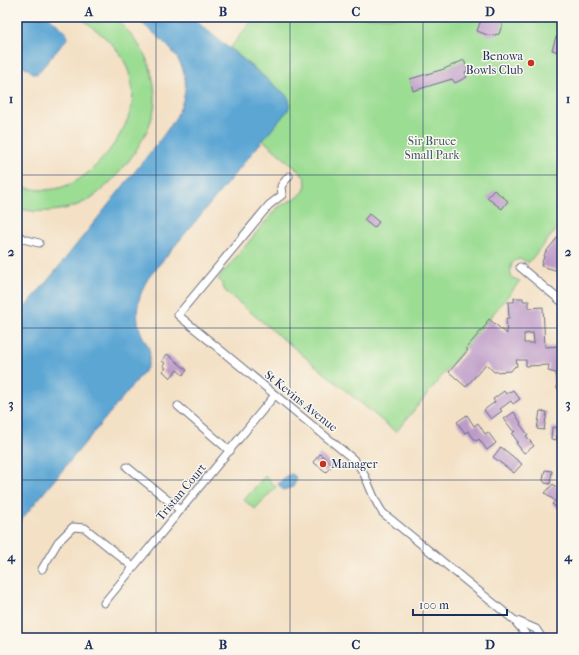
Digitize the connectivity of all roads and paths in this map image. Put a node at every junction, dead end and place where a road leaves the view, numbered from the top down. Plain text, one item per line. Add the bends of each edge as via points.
1 (289, 176) dead end
2 (17, 234) edge
3 (39, 243) dead end
4 (520, 268) dead end
5 (562, 302) edge
6 (275, 394) junction
7 (178, 406) dead end
8 (230, 451) junction
9 (127, 467) dead end
10 (180, 510) junction
11 (133, 567) junction
12 (42, 569) dead end
13 (104, 603) dead end
14 (514, 620) junction
15 (533, 628) junction
16 (528, 637) edge
17 (542, 638) edge

1 - 6 street, St Kevins Avenue via 281,186 282,195 269,205 178,315
2 - 3 street via 23,239
4 - 5 street
6 - 8 street, Tristan Court
6 - 14 street, St Kevins Avenue via 358,463 376,504 383,512
7 - 8 street
8 - 10 street, Tristan Court
9 - 10 street
10 - 11 street, Tristan Court
11 - 12 street via 85,528 73,527 58,542
11 - 13 street, Tristan Court
14 - 15 street, St Kevins Avenue
14 - 16 street, St Kevins Avenue
15 - 16 street, St Kevins Avenue via 528,632
15 - 17 street, St Kevins Avenue

